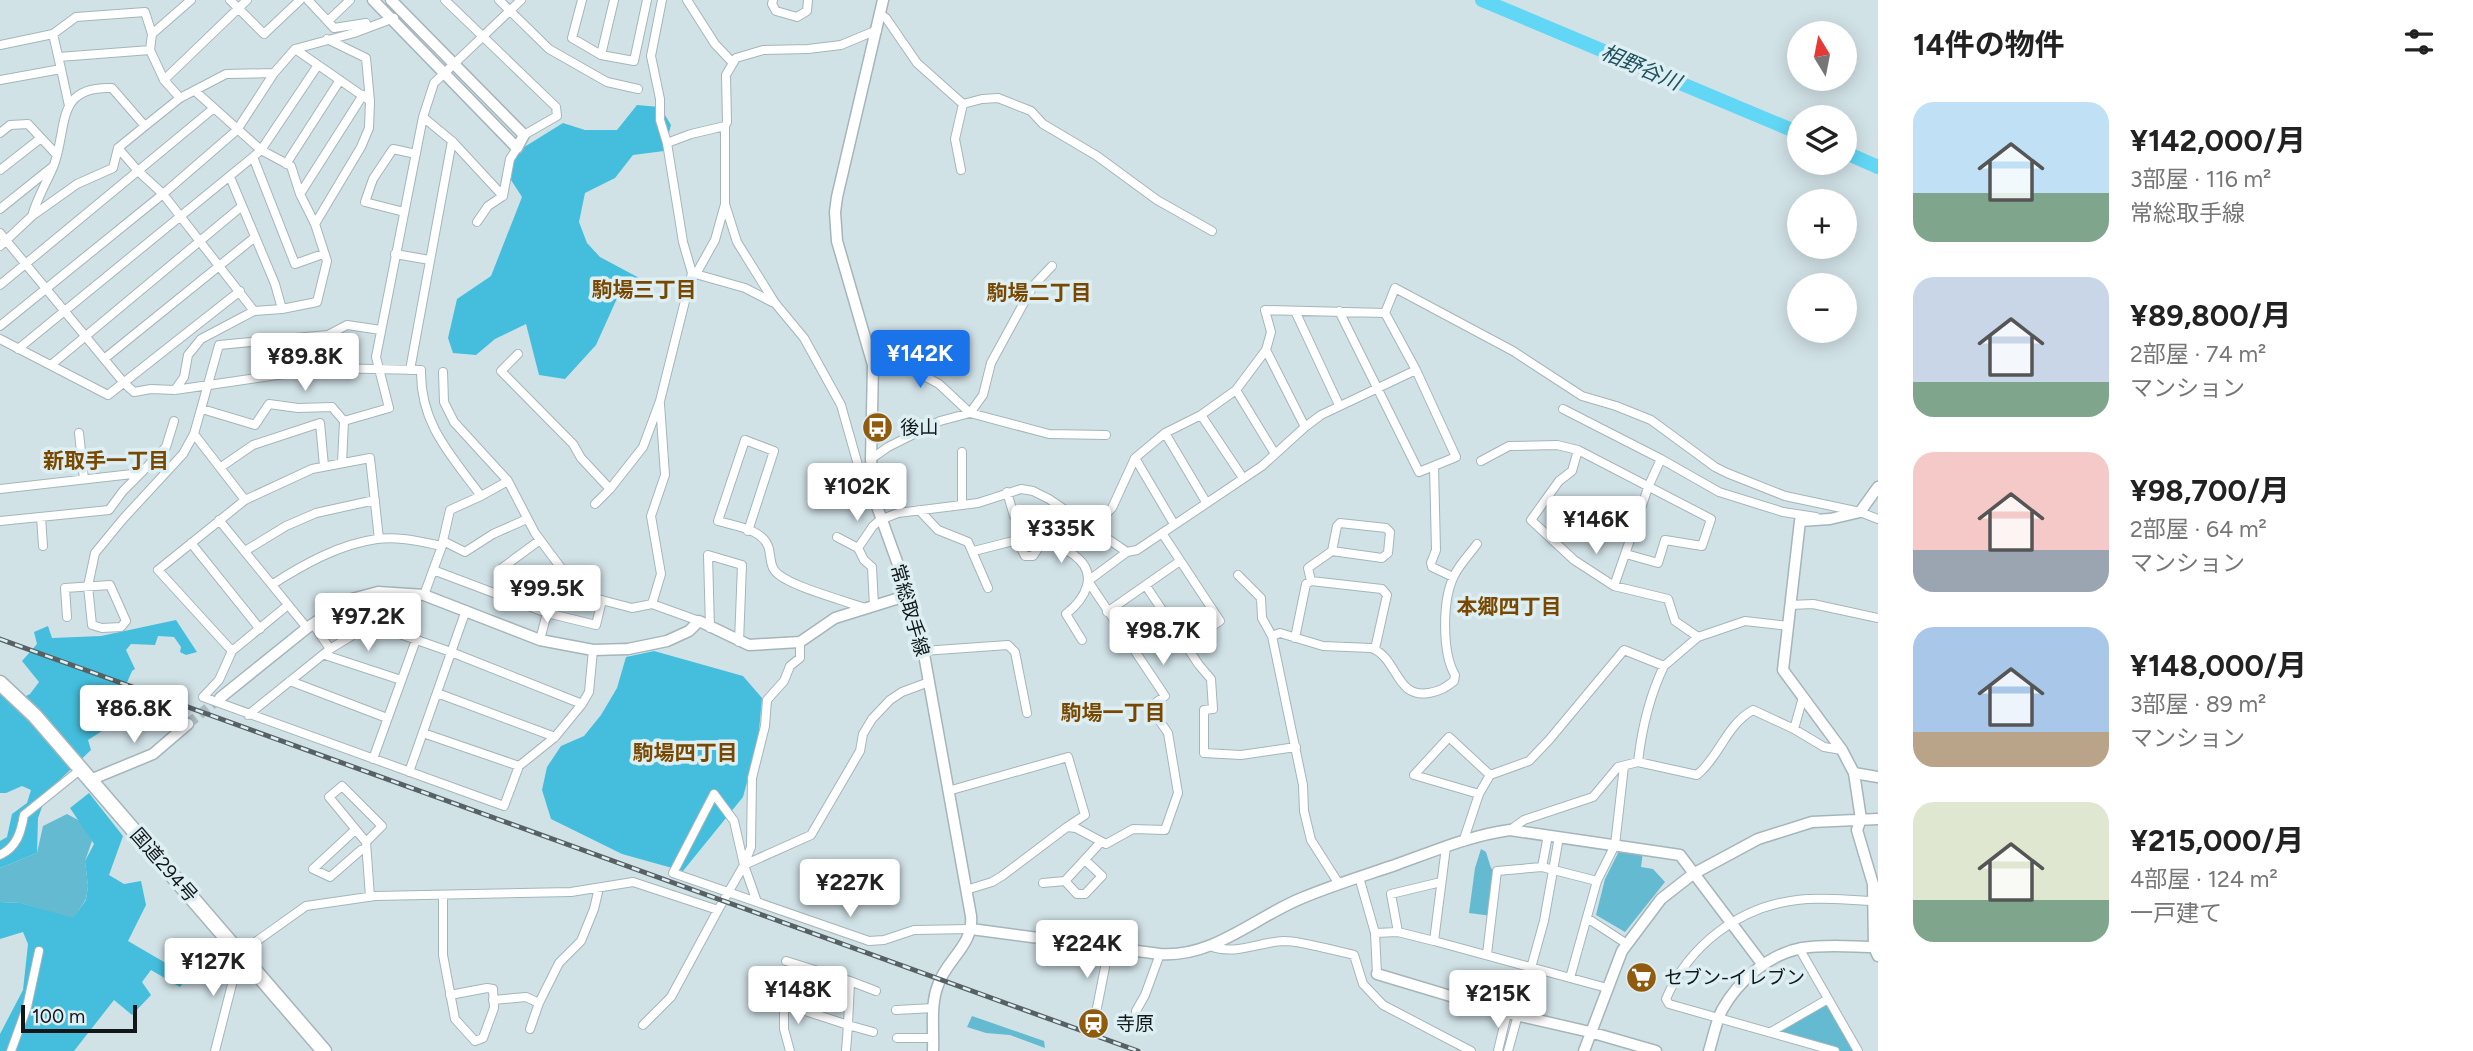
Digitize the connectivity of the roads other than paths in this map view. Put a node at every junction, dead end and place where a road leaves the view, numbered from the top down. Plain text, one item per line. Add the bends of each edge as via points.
1 (191, 0) edge
2 (230, 0) edge
3 (247, 0) edge
4 (300, 0) edge
5 (308, 0) edge
6 (350, 0) edge
7 (373, 0) edge
8 (391, 0) edge
9 (445, 0) edge
10 (499, 0) edge
11 (521, 0) edge
12 (582, 0) edge
13 (614, 0) edge
14 (648, 0) edge
15 (662, 0) edge
16 (687, 0) edge
17 (773, 0) edge
18 (808, 0) edge
19 (883, 0) edge
20 (238, 9) junction
21 (510, 11) junction
22 (405, 14) junction
23 (880, 14) junction
24 (392, 19) junction
25 (328, 21) junction
26 (366, 23) dead end
27 (877, 30) junction
28 (53, 34) junction
29 (152, 34) junction
30 (482, 37) junction
31 (327, 38) junction
32 (0, 45) edge
33 (295, 49) junction
34 (150, 50) junction
35 (601, 55) junction
36 (59, 57) junction
37 (454, 64) junction
38 (733, 64) junction
39 (318, 65) junction
40 (61, 69) junction
41 (274, 73) junction
42 (445, 73) junction
43 (0, 80) edge
44 (164, 80) junction
45 (340, 80) junction
46 (638, 89) dead end
47 (195, 91) junction
48 (180, 98) junction
49 (367, 98) junction
50 (963, 104) junction
51 (69, 106) junction
52 (214, 108) junction
53 (423, 117) junction
54 (145, 126) junction
55 (725, 126) junction
56 (237, 131) junction
57 (0, 133) edge
58 (524, 135) junction
59 (41, 138) junction
60 (452, 141) junction
61 (667, 144) junction
62 (118, 148) junction
63 (517, 148) junction
64 (261, 149) junction
65 (416, 154) junction
66 (57, 155) junction
67 (253, 157) junction
68 (286, 164) junction
69 (54, 166) junction
70 (0, 170) edge
71 (961, 170) dead end
72 (138, 171) junction
73 (230, 177) junction
74 (163, 194) junction
75 (300, 194) junction
76 (503, 196) junction
77 (725, 204) junction
78 (242, 206) junction
79 (0, 209) edge
80 (404, 212) junction
81 (32, 216) junction
82 (181, 217) junction
83 (477, 222) dead end
84 (315, 224) junction
85 (1212, 231) dead end
86 (0, 233) edge
87 (255, 237) junction
88 (200, 241) junction
89 (3, 244) edge
90 (323, 254) junction
91 (395, 254) junction
92 (430, 260) junction
93 (26, 263) junction
94 (220, 265) junction
95 (1052, 266) dead end
96 (694, 274) junction
97 (0, 285) edge
98 (46, 289) junction
99 (240, 291) junction
100 (775, 303) junction
101 (282, 309) junction
102 (254, 311) junction
103 (1295, 311) junction
104 (1339, 311) junction
105 (65, 313) junction
106 (1385, 313) junction
107 (0, 326) edge
108 (381, 330) junction
109 (85, 337) junction
110 (0, 339) edge
111 (18, 349) junction
112 (1266, 350) junction
113 (518, 354) dead end
114 (104, 359) junction
115 (51, 365) junction
116 (873, 365) junction
117 (379, 368) junction
118 (410, 370) junction
119 (1416, 370) junction
120 (443, 372) dead end
121 (124, 383) junction
122 (206, 385) junction
123 (1378, 387) junction
124 (175, 390) junction
125 (1236, 390) junction
126 (660, 401) junction
127 (1339, 405) junction
128 (202, 409) junction
129 (1563, 409) dead end
130 (970, 414) junction
131 (1201, 415) junction
132 (174, 421) dead end
133 (344, 421) junction
134 (1305, 427) junction
135 (79, 433) dead end
136 (1165, 433) junction
137 (194, 434) junction
138 (1106, 435) dead end
139 (166, 447) junction
140 (1578, 450) junction
141 (962, 452) dead end
142 (1275, 454) junction
143 (181, 457) junction
144 (1135, 458) junction
145 (871, 459) junction
146 (1661, 459) junction
147 (1481, 461) dead end
148 (342, 463) junction
149 (324, 466) junction
150 (1434, 466) junction
151 (221, 467) junction
152 (141, 473) junction
153 (1243, 478) junction
154 (84, 479) junction
155 (508, 481) junction
156 (1649, 485) junction
157 (1878, 487) edge
158 (872, 488) junction
159 (0, 489) edge
160 (610, 489) junction
161 (1007, 492) junction
162 (481, 496) junction
163 (246, 500) junction
164 (375, 500) junction
165 (1206, 502) junction
166 (595, 504) dead end
167 (962, 505) junction
168 (109, 510) junction
169 (919, 510) junction
170 (1860, 512) junction
171 (41, 517) junction
172 (527, 519) junction
173 (1830, 519) junction
174 (1878, 519) edge
175 (219, 520) junction
176 (880, 520) junction
177 (0, 521) edge
178 (121, 521) junction
179 (1174, 524) junction
180 (1086, 525) junction
181 (748, 531) junction
182 (1162, 533) junction
183 (837, 537) dead end
184 (1045, 538) junction
185 (379, 539) junction
186 (540, 540) junction
187 (191, 543) junction
188 (442, 544) junction
189 (1476, 544) dead end
190 (43, 546) dead end
191 (858, 548) junction
192 (245, 551) junction
193 (974, 551) junction
194 (1332, 551) junction
195 (1127, 552) junction
196 (1626, 554) junction
197 (1180, 561) junction
198 (502, 568) dead end
199 (561, 568) junction
200 (433, 570) junction
201 (1238, 575) dead end
202 (1454, 577) junction
203 (1088, 581) junction
204 (1311, 581) junction
205 (273, 584) junction
206 (88, 586) junction
207 (1146, 586) junction
208 (1614, 586) junction
209 (988, 588) dead end
210 (425, 595) junction
211 (909, 595) junction
212 (602, 600) junction
213 (522, 603) junction
214 (652, 604) junction
215 (288, 605) junction
216 (1790, 605) junction
217 (870, 607) junction
218 (466, 610) junction
219 (1107, 612) junction
220 (547, 613) junction
221 (67, 617) dead end
222 (1878, 618) edge
223 (699, 621) junction
224 (310, 626) junction
225 (1788, 626) junction
226 (710, 628) junction
227 (260, 629) junction
228 (1272, 636) junction
229 (1698, 637) junction
230 (1295, 638) junction
231 (416, 640) junction
232 (540, 640) junction
233 (1082, 640) dead end
234 (739, 642) junction
235 (800, 642) junction
236 (1185, 645) junction
237 (1376, 649) junction
238 (593, 650) junction
239 (232, 651) junction
240 (923, 651) junction
241 (328, 652) junction
242 (451, 652) junction
243 (1664, 666) junction
244 (401, 680) junction
245 (290, 681) junction
246 (929, 682) junction
247 (0, 683) edge
248 (437, 693) junction
249 (1803, 697) junction
250 (220, 698) tunnel mouth
251 (582, 704) junction
252 (1027, 713) dead end
253 (248, 715) junction
254 (387, 718) junction
255 (188, 724) tunnel mouth
256 (1794, 729) junction
257 (423, 733) junction
258 (555, 737) junction
259 (1296, 747) junction
260 (1842, 750) junction
261 (373, 759) junction
262 (1638, 762) junction
263 (519, 766) junction
264 (1624, 766) junction
265 (409, 772) junction
266 (1854, 773) junction
267 (85, 775) junction
268 (1490, 775) junction
269 (1878, 777) edge
270 (948, 791) junction
271 (1479, 794) junction
272 (1861, 819) junction
273 (1878, 819) edge
274 (1067, 827) junction
275 (355, 830) junction
276 (1510, 830) junction
277 (1554, 836) junction
278 (1463, 842) junction
279 (1100, 843) junction
280 (1615, 845) junction
281 (366, 846) junction
282 (1446, 846) junction
283 (0, 855) edge
284 (1084, 860) junction
285 (744, 865) junction
286 (1542, 867) junction
287 (1552, 869) junction
288 (1693, 874) junction
289 (1359, 877) junction
290 (1065, 881) junction
291 (1597, 881) junction
292 (1441, 882) junction
293 (1043, 883) dead end
294 (1339, 884) junction
295 (599, 888) junction
296 (966, 890) junction
297 (728, 891) junction
298 (443, 895) junction
299 (370, 897) junction
300 (1875, 901) edge
301 (757, 902) junction
302 (718, 910) junction
303 (1587, 918) junction
304 (1732, 923) junction
305 (971, 929) junction
306 (1398, 932) junction
307 (1374, 933) junction
308 (1434, 941) junction
309 (1627, 944) junction
310 (1210, 946) junction
311 (1109, 947) junction
312 (1799, 948) junction
313 (1877, 950) edge
314 (39, 951) dead end
315 (240, 953) junction
316 (1160, 954) junction
317 (1487, 954) junction
318 (786, 961) dead end
319 (1763, 965) junction
320 (1529, 967) junction
321 (1377, 974) joint
322 (1570, 978) junction
323 (850, 981) junction
324 (1607, 988) junction
325 (876, 991) dead end
326 (450, 995) junction
327 (1828, 999) junction
328 (493, 1000) junction
329 (539, 1003) junction
330 (934, 1008) junction
331 (895, 1010) dead end
332 (1512, 1014) junction
333 (1720, 1017) junction
334 (1095, 1018) dead end
335 (643, 1025) dead end
336 (848, 1025) junction
337 (1138, 1027) dead end
338 (530, 1029) dead end
339 (873, 1032) dead end
340 (1590, 1032) junction
341 (1771, 1032) junction
342 (897, 1038) dead end
343 (934, 1038) junction
344 (11, 1051) edge
345 (215, 1051) edge
346 (324, 1051) edge
347 (790, 1051) edge
348 (846, 1051) edge
349 (933, 1051) edge
350 (1471, 1051) edge
351 (1498, 1051) edge
352 (1508, 1051) edge
353 (1584, 1051) edge
354 (1656, 1051) edge
355 (1709, 1051) edge
356 (1835, 1051) edge
357 (1858, 1051) edge

1 - 29 street
2 - 20 street
3 - 20 street
4 - 20 street via 264,34
5 - 25 street
6 - 25 street
7 - 24 street
8 - 22 street
9 - 30 street
10 - 21 street
11 - 21 street
12 - 35 street via 572,37
13 - 35 street
14 - 35 street via 634,61
15 - 61 street via 651,57
16 - 38 street
17 - 18 street via 776,11 797,18 807,10
19 - 23 street, 常総取手線
20 - 44 street
21 - 30 street
21 - 46 street via 549,49 607,82
22 - 24 street
22 - 37 street
23 - 27 street, 常総取手線
23 - 50 street via 917,63
24 - 31 street
24 - 42 street
25 - 26 street via 334,28
27 - 38 street via 841,45 763,50 736,58
27 - 116 street, 常総取手線 via 835,212 838,241
28 - 29 street via 76,17 145,12
28 - 32 street
28 - 36 street
29 - 34 street
30 - 37 street
30 - 58 street via 555,107 557,116
31 - 33 street
31 - 49 street via 366,58
33 - 39 street
33 - 41 street
34 - 36 street
34 - 44 street
36 - 40 street
37 - 42 street
37 - 58 street
38 - 55 street via 726,75
39 - 45 street
39 - 64 street
40 - 43 street
40 - 51 street
41 - 47 street via 226,75
41 - 56 street
42 - 53 street via 434,83
42 - 63 street
44 - 48 street
45 - 49 street
45 - 68 street
47 - 48 street
47 - 52 street
48 - 54 street
49 - 75 street
49 - 84 street via 369,128
50 - 71 street via 955,139
50 - 85 street via 998,98 1031,111 1042,124
51 - 54 street via 92,88 112,88
51 - 66 street
52 - 56 street
52 - 72 street
53 - 60 street
53 - 65 street
54 - 62 street
55 - 61 street
55 - 77 street
56 - 64 street
56 - 74 street
57 - 59 street via 10,125 29,124
58 - 63 street
59 - 66 street
59 - 70 street
60 - 76 street
60 - 92 street
61 - 96 street via 683,243
62 - 72 street
62 - 81 street via 113,168 77,184
63 - 76 street via 510,159
64 - 67 street
64 - 68 street
65 - 80 street
65 - 80 street via 393,149 373,179 365,202
66 - 69 street
67 - 73 street
67 - 90 street via 295,264
68 - 75 street
69 - 79 street
69 - 81 street
72 - 74 street
72 - 93 street
73 - 78 street
73 - 82 street
74 - 82 street
74 - 98 street
75 - 84 street
76 - 83 street via 488,206
77 - 96 street via 715,240
77 - 100 street via 737,242
78 - 87 street
78 - 88 street
80 - 91 street
81 - 89 street
82 - 88 street
82 - 105 street
84 - 90 street
86 - 89 street
87 - 94 street
87 - 101 street
88 - 94 street
88 - 109 street
89 - 93 street
90 - 101 street via 327,261 317,302
91 - 92 street
91 - 108 street
92 - 118 street
93 - 97 street
93 - 98 street
94 - 99 street
94 - 114 street
95 - 130 street via 1033,286 991,363 983,395
96 - 100 street via 745,288
96 - 126 street
98 - 105 street
98 - 107 street
99 - 102 street
99 - 121 street
100 - 158 street via 804,338 841,405 858,465
101 - 102 street
102 - 124 street via 201,339 188,355 184,377
103 - 104 street
103 - 112 street via 1265,310 1271,332
103 - 127 street
104 - 106 street
104 - 123 street
105 - 109 street
105 - 111 street
106 - 119 street
106 - 170 street via 1395,288 1513,351 1581,396 1651,420 1727,473 1785,496
108 - 117 street via 376,358
108 - 122 street via 347,325 328,335 219,345
109 - 114 street
109 - 115 street
110 - 111 street
111 - 115 street
112 - 125 street
112 - 134 street
113 - 160 street via 501,371
114 - 121 street
115 - 121 street via 108,395
116 - 130 street via 902,364 939,384
116 - 145 street, 常総取手線
117 - 118 street
117 - 122 street via 325,368
117 - 133 street via 389,408
118 - 162 street via 421,370 426,412 440,441
119 - 123 street
119 - 150 street via 1456,457
120 - 155 street via 444,402 454,422
121 - 124 street via 134,392
122 - 124 street
122 - 128 street
123 - 127 street
123 - 150 street via 1419,472
125 - 131 street
125 - 142 street
126 - 160 street via 643,447
126 - 214 street via 666,475 651,516 661,574
127 - 134 street
128 - 133 street via 255,425 269,404 332,407
128 - 137 street
129 - 146 street
130 - 138 street via 1049,434
130 - 145 street via 940,421
131 - 136 street
131 - 153 street
132 - 139 street
133 - 148 street
134 - 142 street
135 - 154 street
136 - 144 street
136 - 165 street
137 - 143 street
137 - 151 street
139 - 143 street
139 - 152 street
140 - 147 street via 1557,445 1509,446
140 - 156 street
140 - 208 street via 1572,471 1559,481 1531,520 1574,560
141 - 167 street
142 - 153 street
143 - 178 street
144 - 179 street
144 - 180 street via 1112,508
145 - 158 street, 常総取手線
146 - 156 street
146 - 173 street via 1719,492 1783,512
148 - 149 street
148 - 164 street via 370,458
149 - 151 street via 320,423 253,445
149 - 163 street via 293,475
150 - 202 street via 1436,550 1431,563
151 - 163 street
152 - 154 street
152 - 168 street
153 - 165 street
154 - 159 street
155 - 162 street
155 - 172 street
156 - 196 street
156 - 196 street via 1711,519 1702,546 1665,540 1658,563
157 - 170 street
158 - 176 street, 常総取手線
160 - 166 street
161 - 167 street
161 - 180 street via 1033,492
161 - 184 street via 1014,516
162 - 188 street via 450,510
163 - 175 street
164 - 185 street
164 - 192 street via 316,513
165 - 179 street
167 - 169 street
168 - 171 street
168 - 178 street
169 - 176 street
169 - 193 street via 938,530 968,542
170 - 173 street
170 - 174 street
171 - 177 street
171 - 190 street
172 - 186 street
172 - 188 street via 465,552
173 - 216 street via 1800,521
175 - 187 street
175 - 192 street
176 - 191 street
176 - 211 street, 常総取手線
178 - 206 street via 95,553
179 - 182 street
180 - 195 street
181 - 181 street via 718,521 746,440 774,451
181 - 217 street via 760,534 768,545 776,573
182 - 195 street
182 - 197 street
183 - 191 street
184 - 193 street via 1033,556 1024,556 1017,540
184 - 203 street via 1084,565
185 - 188 street
185 - 205 street via 313,560
186 - 198 street
186 - 199 street
187 - 227 street
187 - 239 street via 158,570
188 - 200 street
189 - 202 street
191 - 217 street via 873,567
192 - 205 street
193 - 209 street
194 - 194 street via 1382,558 1388,553 1390,532 1340,523
194 - 204 street via 1308,568
195 - 203 street
196 - 208 street
197 - 207 street
197 - 236 street via 1220,621
199 - 212 street via 590,597
199 - 213 street
200 - 210 street
200 - 213 street
201 - 228 street via 1261,598 1262,618
202 - 237 street via 1447,599 1446,639 1454,681 1442,690 1418,695 1408,691
203 - 219 street
203 - 233 street via 1080,602 1066,614
204 - 230 street via 1306,584
204 - 237 street via 1382,589 1387,595
205 - 215 street
206 - 206 street via 110,584 126,621 121,627 92,625
206 - 221 street via 65,588
207 - 219 street
207 - 236 street
208 - 229 street via 1668,599 1675,621
210 - 218 street
210 - 224 street via 378,592 348,600
211 - 217 street
211 - 240 street, 常総取手線
212 - 214 street via 632,608
212 - 220 street via 596,625
213 - 220 street
214 - 223 street
215 - 224 street
215 - 227 street
216 - 222 street via 1813,604
216 - 225 street
217 - 235 street via 835,618
218 - 232 street
218 - 242 street
219 - 279 street via 1166,696 1150,707 1168,733 1178,793 1165,831 1133,829
220 - 232 street
223 - 226 street
223 - 238 street via 667,641
224 - 241 street
224 - 250 street
225 - 229 street via 1745,621
225 - 249 street via 1783,670
226 - 234 street
226 - 234 street via 708,555 742,565
227 - 239 street
228 - 230 street via 1280,633
228 - 259 street
229 - 243 street
230 - 237 street via 1323,646
231 - 241 street via 370,624
231 - 242 street
231 - 244 street
232 - 238 street
234 - 235 street
235 - 285 street via 800,658 767,700 752,778 751,847
236 - 259 street via 1211,679 1213,709 1204,710 1204,752 1241,755
238 - 251 street via 589,692
239 - 253 street via 219,680 203,697
240 - 246 street, 常総取手線
240 - 252 street via 1008,645 1015,652
241 - 244 street
241 - 245 street
242 - 248 street
242 - 251 street
243 - 262 street via 1642,726
243 - 268 street via 1624,650 1529,761
244 - 254 street
245 - 253 street
245 - 254 street
246 - 270 street, 常総取手線
246 - 285 street via 902,692 872,719 860,751 811,835
247 - 267 highway, 国道294号
248 - 257 street
248 - 258 street
249 - 256 street
249 - 260 street
251 - 258 street
253 - 261 street
254 - 261 street
255 - 267 street via 153,754
256 - 260 street via 1824,747
256 - 262 street via 1753,710 1739,718 1697,775
257 - 263 street
257 - 265 street
258 - 263 street
259 - 294 street via 1311,840
260 - 266 street
261 - 265 street
262 - 264 street
263 - 265 street via 504,806
264 - 276 street via 1618,767 1593,797 1524,820
264 - 280 street
266 - 269 street
266 - 272 street
267 - 283 street via 24,815 21,833
267 - 315 highway, 国道294号
268 - 271 street
268 - 271 street via 1449,737 1414,775
270 - 274 street via 1068,757 1085,815
270 - 296 street, 常総取手線
271 - 278 street
272 - 273 street
272 - 288 street via 1812,822 1758,839
272 - 300 street via 1857,830
274 - 279 street
274 - 296 street via 1002,876
275 - 281 street
275 - 281 street via 313,869 330,877
275 - 281 street via 329,797 342,786 382,826
276 - 277 street
276 - 278 street
277 - 280 street
277 - 286 street
277 - 287 street
278 - 282 street
279 - 284 street
280 - 288 street via 1680,855
280 - 291 street
281 - 299 street
282 - 289 street
282 - 292 street
284 - 290 street
284 - 290 street via 1102,876 1085,894 1077,894
285 - 297 street
285 - 297 street via 734,821 714,794 673,873
285 - 301 street
286 - 287 street
286 - 317 street via 1497,871
287 - 291 street
287 - 320 street via 1544,921
288 - 304 street
288 - 309 street via 1661,899
289 - 294 street
289 - 307 street
290 - 293 street
291 - 303 street
292 - 306 street via 1391,894
292 - 308 street
294 - 310 street via 1283,906
295 - 298 street
295 - 302 street via 633,882
295 - 329 street via 581,941 559,963
296 - 305 street, 常総取手線
297 - 301 street
297 - 302 street
298 - 299 street
298 - 326 street via 443,955
299 - 315 street via 306,906
300 - 304 street via 1799,900 1767,906
300 - 313 street
301 - 305 street via 869,942 914,930
302 - 335 street via 671,996
303 - 309 street
303 - 322 street
304 - 319 street
304 - 333 street via 1689,958 1666,999 1669,1004
305 - 311 street
305 - 330 street via 940,979
306 - 307 street
306 - 308 street
307 - 321 street
308 - 317 street
309 - 324 street
310 - 316 street
310 - 350 street via 1222,951 1286,941 1354,955 1363,984 1382,1005
311 - 316 street
311 - 334 street
312 - 313 street
312 - 319 street
312 - 327 street
314 - 344 street via 27,1007
315 - 345 street
315 - 346 highway, 国道294号
316 - 337 street via 1136,1011
317 - 320 street
318 - 323 street
319 - 333 street via 1744,980
320 - 322 street
320 - 332 street
321 - 332 street
322 - 324 street
323 - 325 street
323 - 336 street
324 - 340 street
326 - 328 street via 487,988 493,989
326 - 328 street via 455,1019 475,1041 483,1038
327 - 341 street
327 - 357 street
328 - 329 street via 526,997
329 - 338 street
330 - 331 street
330 - 343 street
332 - 340 street
332 - 351 street
332 - 352 street
333 - 341 street
333 - 355 street
336 - 339 street
336 - 347 street via 784,1004
336 - 348 street
340 - 353 street
340 - 354 street
341 - 356 street
342 - 343 street
343 - 349 street

